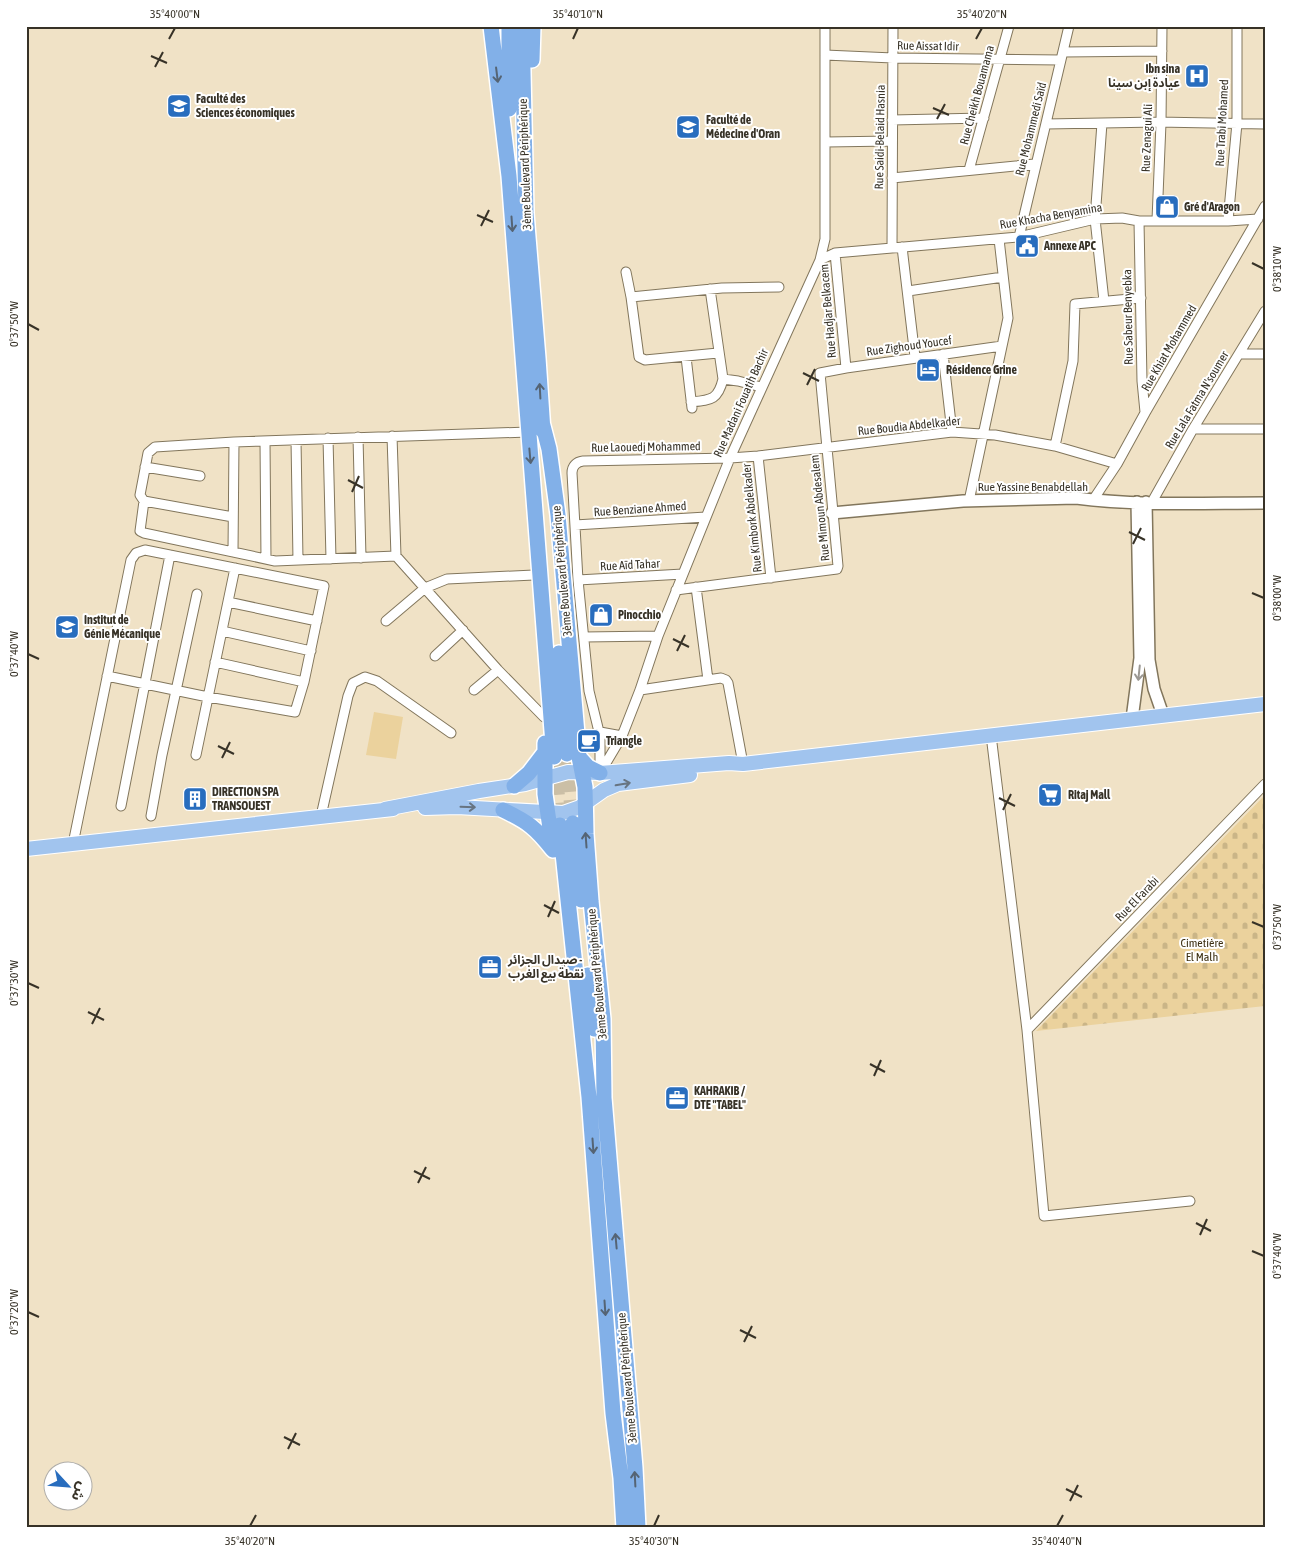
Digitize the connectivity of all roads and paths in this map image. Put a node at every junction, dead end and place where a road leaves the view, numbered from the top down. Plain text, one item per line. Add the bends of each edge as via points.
1 (491, 26) edge
2 (509, 26) edge
3 (522, 26) edge
4 (533, 26) edge
5 (825, 26) edge
6 (893, 26) edge
7 (1009, 26) edge
8 (1069, 26) edge
9 (1162, 26) edge
10 (1237, 26) edge
11 (1162, 51) junction
12 (825, 56) junction
13 (1062, 56) junction
14 (893, 58) junction
15 (1001, 59) junction
16 (984, 118) junction
17 (892, 120) junction
18 (1102, 123) junction
19 (1161, 123) junction
20 (1046, 124) junction
21 (1236, 124) junction
22 (1265, 124) edge
23 (892, 141) junction
24 (826, 142) junction
25 (1035, 164) junction
26 (970, 170) junction
27 (509, 176) junction
28 (892, 178) junction
29 (1265, 206) edge
30 (526, 214) junction
31 (1258, 218) junction
32 (1095, 219) junction
33 (1156, 220) junction
34 (1139, 221) junction
35 (1228, 221) junction
36 (1019, 237) junction
37 (998, 239) junction
38 (892, 247) junction
39 (902, 247) junction
40 (836, 253) junction
41 (820, 260) junction
42 (626, 272) dead end
43 (1003, 277) junction
44 (779, 287) dead end
45 (710, 289) junction
46 (908, 291) junction
47 (631, 297) junction
48 (1141, 298) junction
49 (1104, 301) junction
50 (1265, 311) edge
51 (1002, 346) junction
52 (718, 353) junction
53 (943, 354) junction
54 (1239, 354) junction
55 (1265, 354) edge
56 (686, 357) junction
57 (915, 358) junction
58 (846, 368) junction
59 (820, 373) joint
60 (723, 379) junction
61 (761, 387) junction
62 (1145, 413) junction
63 (1193, 429) junction
64 (1265, 429) edge
65 (528, 432) junction
66 (952, 432) junction
67 (983, 434) junction
68 (392, 436) junction
69 (358, 437) junction
70 (328, 438) junction
71 (296, 440) junction
72 (265, 441) junction
73 (234, 442) junction
74 (1055, 446) junction
75 (827, 448) junction
76 (758, 456) junction
77 (730, 458) junction
78 (1117, 464) junction
79 (145, 467) junction
80 (200, 476) dead end
81 (532, 477) junction
82 (1093, 500) junction
83 (144, 501) junction
84 (969, 501) junction
85 (1145, 502) junction
86 (1265, 503) edge
87 (832, 513) junction
88 (233, 517) junction
89 (706, 517) junction
90 (575, 525) junction
91 (233, 552) junction
92 (170, 555) junction
93 (396, 556) junction
94 (361, 558) junction
95 (266, 559) junction
96 (331, 559) junction
97 (298, 560) junction
98 (235, 568) junction
99 (683, 574) junction
100 (534, 575) junction
101 (772, 578) junction
102 (578, 580) junction
103 (425, 588) junction
104 (696, 588) junction
105 (676, 590) junction
106 (197, 594) dead end
107 (228, 602) junction
108 (317, 621) junction
109 (386, 621) dead end
110 (463, 630) junction
111 (222, 631) junction
112 (658, 636) junction
113 (584, 637) junction
114 (311, 651) junction
115 (435, 656) dead end
116 (215, 662) junction
117 (498, 670) junction
118 (108, 676) junction
119 (708, 680) junction
120 (304, 682) junction
121 (145, 684) junction
122 (176, 690) junction
123 (474, 690) dead end
124 (640, 690) junction
125 (208, 697) junction
126 (1265, 704) edge
127 (1163, 715) junction
128 (544, 717) junction
129 (1132, 720) junction
130 (600, 732) junction
131 (451, 733) dead end
132 (991, 735) junction
133 (622, 736) junction
134 (196, 755) dead end
135 (565, 759) junction
136 (743, 764) junction
137 (600, 773) junction
138 (545, 779) junction
139 (1265, 784) edge
140 (514, 786) junction
141 (586, 804) junction
142 (121, 806) dead end
143 (384, 809) junction
144 (503, 810) junction
145 (548, 813) junction
146 (151, 816) dead end
147 (321, 816) junction
148 (567, 824) tunnel mouth
149 (73, 844) junction
150 (26, 849) edge
151 (554, 851) junction
152 (1027, 1030) junction
153 (596, 1098) junction
154 (1190, 1201) dead end
155 (624, 1528) edge
156 (638, 1528) edge

1 -> 27 highway
2 - 27 highway, 3ème Boulevard Périphérique
3 - 30 highway, 3ème Boulevard Périphérique
4 - 30 highway
5 - 12 street, Rue Madani Fouatih Bachir
6 - 14 street, Rue Saidi-Belaid Hasnia
7 - 15 street, Rue Cheikh Bouamama
8 - 13 street, Rue Mohammedi Saïd
9 - 11 street, Rue Zenagui Ali
10 - 21 street, Rue Trabi Mohamed
11 - 13 street, Rue Aissat Idir
11 - 19 street, Rue Zenagui Ali
12 - 14 street, Rue Aissat Idir
12 - 24 street, Rue Madani Fouatih Bachir
13 - 15 street, Rue Aissat Idir
13 - 20 street, Rue Mohammedi Saïd
14 - 15 street, Rue Aissat Idir
14 - 17 street, Rue Saidi-Belaid Hasnia
15 - 16 street, Rue Cheikh Bouamama
16 - 17 street
16 - 26 street, Rue Cheikh Bouamama
17 - 23 street, Rue Saidi-Belaid Hasnia
18 - 19 street
18 - 20 street
18 - 32 street
19 - 21 street
19 - 33 street, Rue Zenagui Ali
20 - 25 street, Rue Mohammedi Saïd
21 - 22 street
21 - 35 street, Rue Trabi Mohamed
23 - 24 street
23 - 28 street, Rue Saidi-Belaid Hasnia
24 - 41 street, Rue Madani Fouatih Bachir via 825,239
25 - 26 street
25 - 36 street, Rue Mohammedi Saïd
26 - 28 street
27 -> 65 highway
28 - 38 street, Rue Saidi-Belaid Hasnia
29 - 31 street, Rue Khiat Mohammed
135 -> 30 highway, 3ème Boulevard Périphérique via 558,515 542,422
31 - 35 street, Rue Khacha Benyamina
31 - 62 street, Rue Khiat Mohammed
32 - 34 street, Rue Khacha Benyamina
32 - 36 street, Rue Khacha Benyamina
32 - 49 street
33 - 34 street, Rue Khacha Benyamina
33 - 35 street, Rue Khacha Benyamina
34 - 48 street, Rue Sabeur Benyebka
36 - 37 street, Rue Khacha Benyamina
37 - 39 street, Rue Khacha Benyamina
37 - 43 street
38 - 39 street, Rue Khacha Benyamina
38 - 40 street, Rue Khacha Benyamina
39 - 46 street
40 - 41 street, Rue Khacha Benyamina
40 - 58 street, Rue Hadjar Belkacem
41 - 61 street, Rue Madani Fouatih Bachir
42 - 47 street
43 - 46 street
43 - 51 street via 1008,318
44 - 45 street
45 - 47 street
45 - 52 street
46 - 57 street
47 - 56 street via 639,357 645,360
48 - 49 street
48 - 62 street, Rue Sabeur Benyebka
49 - 74 street via 1077,303 1074,307 1073,361
50 - 54 street, Rue Lala Fatma N'soumer
51 - 53 street, Rue Zighoud Youcef
51 - 67 street
52 - 56 street
52 - 60 street
53 - 57 street, Rue Zighoud Youcef
53 - 66 street
54 - 55 street
54 - 63 street, Rue Lala Fatma N'soumer
56 - 60 street via 691,405 711,400 721,389
57 - 58 street, Rue Zighoud Youcef
58 - 59 street, Rue Zighoud Youcef
59 - 75 street, Rue Mimoun Abdesalem
60 - 61 street
61 - 77 street, Rue Madani Fouatih Bachir
62 - 78 street, Rue Khiat Mohammed
63 - 64 street
63 - 85 street, Rue Lala Fatma N'soumer
65 - 68 street
65 -> 81 highway
66 - 67 street, Rue Boudia Abdelkader
66 - 75 street, Rue Boudia Abdelkader
67 - 74 street, Rue Boudia Abdelkader
67 - 84 street
68 - 69 street
68 - 93 street
69 - 70 street
69 - 94 street
70 - 71 street
70 - 96 street
71 - 72 street
71 - 97 street
72 - 73 street
72 - 95 street
73 - 79 street via 155,447 148,453
73 - 88 street
74 - 78 street, Rue Boudia Abdelkader
75 - 76 street, Rue Boudia Abdelkader
75 - 87 street, Rue Mimoun Abdesalem
76 - 77 street, Rue Boudia Abdelkader
76 - 101 street, Rue Kimbork Abdelkader
77 - 89 street, Rue Madani Fouatih Bachir
77 - 90 street, Rue Laouedj Mohammed via 580,461 572,470
78 - 82 street, Rue Khiat Mohammed
79 - 80 street
79 - 83 street via 140,495
81 - 100 highway
81 - 135 highway
82 - 84 street, Rue Yassine Benabdellah
82 - 85 street, Rue Yassine Benabdellah
83 - 88 street
83 - 91 street via 140,531
84 - 87 street, Rue Yassine Benabdellah
85 - 86 street, Rue Yassine Benabdellah
85 - 127 street via 1149,660
85 -> 129 street via 1140,658
87 - 101 street, Rue Mimoun Abdesalem via 837,569
88 - 91 street
89 - 90 street, Rue Benziane Ahmed
89 - 99 street, Rue Madani Fouatih Bachir
90 - 102 street, Rue Laouedj Mohammed
91 - 95 street
92 - 98 street
92 - 118 street via 145,550 136,553 131,560
92 - 121 street
93 - 94 street
93 - 103 street
94 - 96 street
95 - 97 street
96 - 97 street
98 - 107 street
98 - 108 street via 324,586
99 - 102 street, Rue Aïd Tahar
99 - 105 street, Rue Madani Fouatih Bachir
100 - 103 street via 447,579
100 - 128 highway
101 - 104 street, Rue Mimoun Abdesalem
102 - 113 street, Rue Laouedj Mohammed
103 - 109 street
103 - 110 street
104 - 105 street, Rue Mimoun Abdesalem
104 - 119 street
105 - 112 street, Rue Madani Fouatih Bachir
106 - 122 street
107 - 108 street
107 - 111 street
108 - 114 street
110 - 115 street
110 - 117 street
111 - 114 street
111 - 116 street
112 - 113 street
112 - 124 street, Rue Madani Fouatih Bachir
113 - 130 street, Rue Laouedj Mohammed via 590,697
114 - 120 street
116 - 120 street
116 - 125 street
117 - 123 street
117 - 128 street
118 - 121 street
118 - 149 street
119 - 124 street
119 - 136 street via 721,678 728,683
120 - 125 street via 297,710 293,713
121 - 122 street
121 - 142 street
122 - 125 street
122 - 146 street
124 - 133 street, Rue Madani Fouatih Bachir
125 - 134 street
126 - 127 main road
127 - 129 main road
128 - 135 highway
129 - 132 main road
130 - 133 street
130 - 137 street, Rue Laouedj Mohammed
131 - 147 street via 377,681 365,677 353,683
132 - 136 main road
132 - 152 street
133 - 137 street, Rue Madani Fouatih Bachir
135 - 137 highway
135 - 138 highway
135 - 138 main road via 568,772
135 - 140 highway via 535,767
135 - 141 highway, 3ème Boulevard Périphérique via 586,787
136 - 137 main road
141 -> 136 main road via 618,784 729,770
138 - 140 main road
138 - 145 highway
139 - 152 street, Rue El Farabi
140 - 143 main road
141 - 145 main road via 569,812
153 -> 141 highway, 3ème Boulevard Périphérique via 610,1018 591,902
143 -> 144 main road via 456,807
143 - 147 main road
144 - 145 main road
144 - 151 highway via 529,823
145 - 151 highway
147 - 149 main road
148 - 153 highway via 592,1008
149 - 150 main road
151 - 153 highway via 572,1002
152 - 154 street via 1044,1216
153 -> 155 highway via 613,1413
156 -> 153 highway, 3ème Boulevard Périphérique via 630,1411

